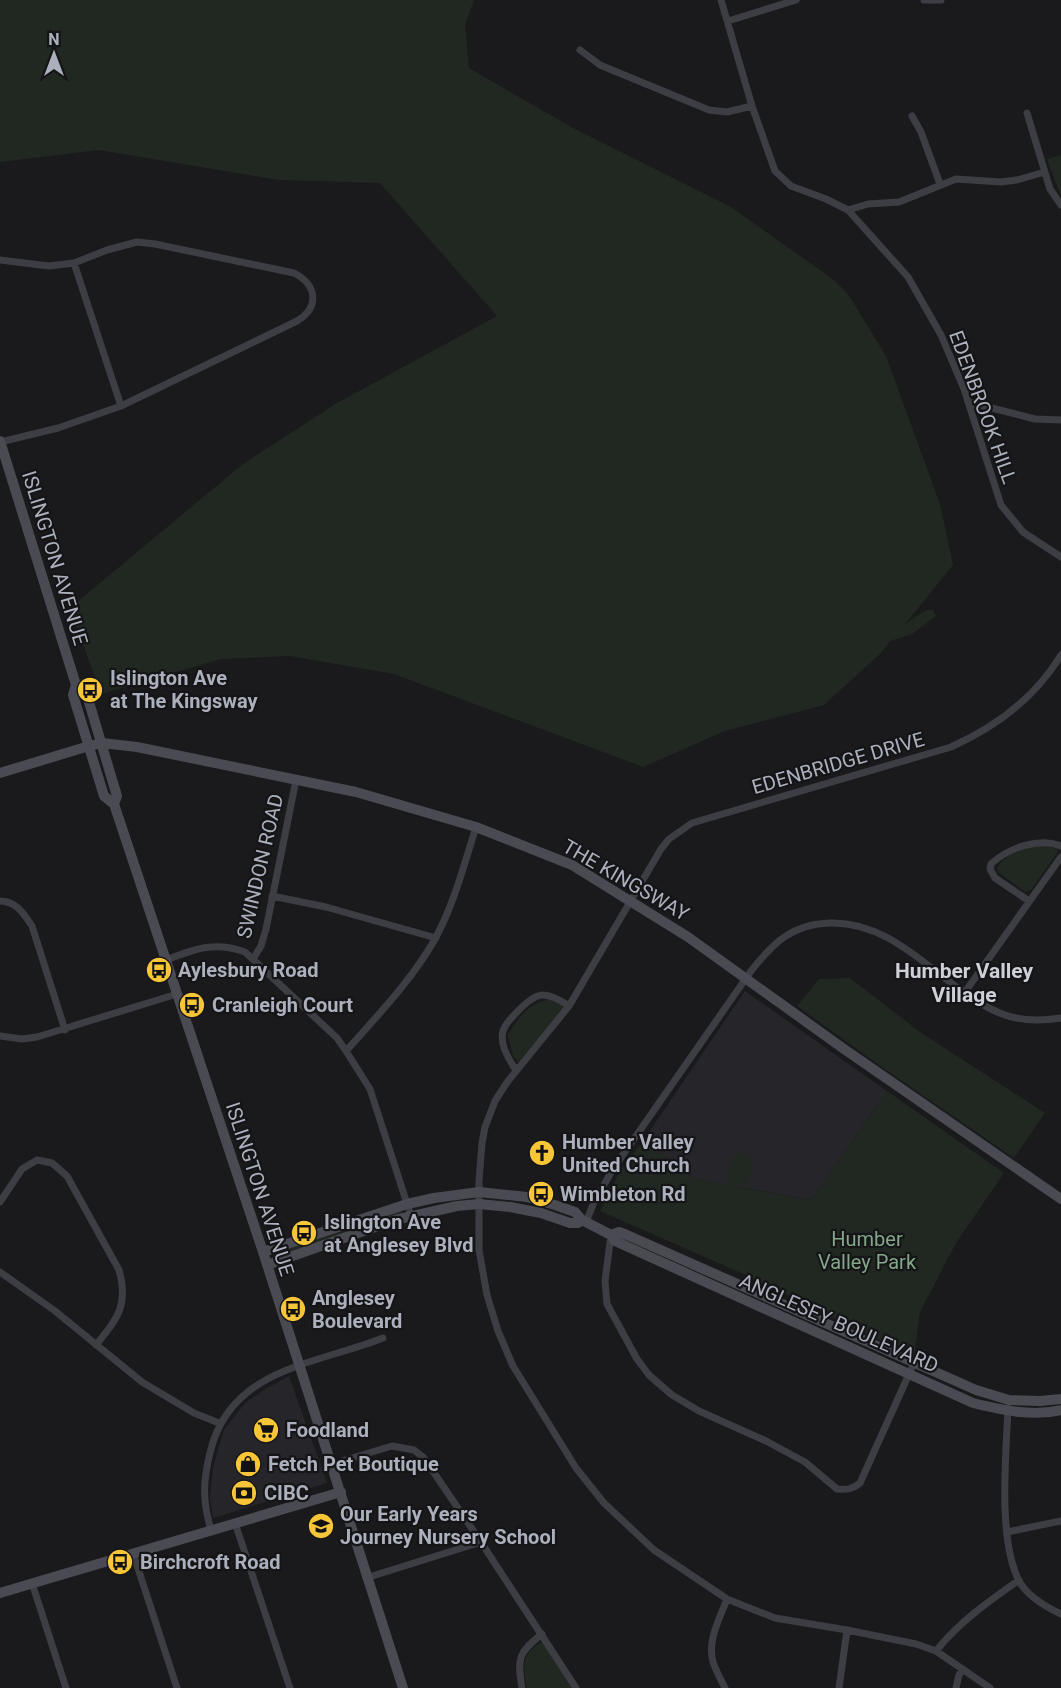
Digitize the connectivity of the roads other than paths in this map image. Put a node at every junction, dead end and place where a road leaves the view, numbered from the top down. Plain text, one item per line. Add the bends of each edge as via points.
1 (721, 0) edge
2 (796, 0) edge
3 (924, 0) edge
4 (941, 0) edge
5 (728, 21) junction
6 (579, 50) dead end
7 (752, 106) junction
8 (1027, 113) dead end
9 (912, 116) dead end
10 (1045, 172) junction
11 (940, 184) junction
12 (1061, 205) edge
13 (848, 210) junction
14 (0, 260) edge
15 (74, 263) junction
16 (968, 402) junction
17 (122, 406) junction
18 (1061, 420) edge
19 (0, 442) edge
20 (1061, 558) edge
21 (1061, 655) edge
22 (76, 685) junction
23 (102, 743) junction
24 (89, 746) junction
25 (0, 773) edge
26 (296, 780) junction
27 (114, 804) junction
28 (476, 826) junction
29 (1061, 846) edge
30 (1061, 856) edge
31 (272, 896) junction
32 (0, 901) edge
33 (630, 901) junction
34 (1029, 901) junction
35 (436, 938) junction
36 (253, 959) junction
37 (166, 960) junction
38 (746, 979) junction
39 (965, 992) junction
40 (177, 994) junction
41 (569, 1005) junction
42 (1061, 1018) edge
43 (65, 1029) junction
44 (0, 1036) edge
45 (346, 1051) junction
46 (516, 1070) junction
47 (479, 1192) junction
48 (1061, 1199) edge
49 (0, 1202) edge
50 (407, 1204) junction
51 (479, 1204) junction
52 (411, 1216) junction
53 (584, 1221) junction
54 (611, 1235) junction
55 (263, 1252) junction
56 (267, 1265) junction
57 (0, 1272) edge
58 (383, 1338) dead end
59 (96, 1345) junction
60 (298, 1366) junction
61 (912, 1368) junction
62 (1061, 1399) edge
63 (1008, 1406) junction
64 (1061, 1410) edge
65 (219, 1424) junction
66 (332, 1464) junction
67 (341, 1492) junction
68 (1061, 1521) edge
69 (235, 1523) junction
70 (211, 1530) junction
71 (1007, 1532) junction
72 (482, 1542) junction
73 (133, 1553) junction
74 (366, 1578) junction
75 (1019, 1580) junction
76 (32, 1583) junction
77 (0, 1593) edge
78 (728, 1599) junction
79 (1061, 1614) edge
80 (847, 1630) junction
81 (542, 1634) junction
82 (936, 1651) junction
83 (963, 1669) junction
84 (66, 1688) edge
85 (177, 1688) edge
86 (290, 1688) edge
87 (403, 1688) edge
88 (522, 1688) edge
89 (576, 1688) edge
90 (725, 1688) edge
91 (839, 1688) edge
92 (957, 1688) edge
93 (990, 1688) edge

1 - 5 street, EDENBROOK HILL
2 - 5 street
3 - 4 street
5 - 7 street, EDENBROOK HILL
6 - 7 street via 600,66 709,110 727,112
7 - 13 street, EDENBROOK HILL via 778,175 791,186
8 - 10 street
9 - 11 street
10 - 11 street via 1009,181 956,179
10 - 12 street
11 - 13 street via 899,202
13 - 16 street, EDENBROOK HILL via 916,289 941,335
14 - 15 street via 37,266
15 - 17 street
15 - 17 street via 137,242 294,273 311,288 312,307 306,315
16 - 18 street via 1035,419
16 - 20 street, EDENBROOK HILL via 1001,505 1023,532
17 - 19 street
19 - 22 street, ISLINGTON AVENUE
21 - 33 street, EDENBRIDGE DRIVE via 1017,708 960,743 718,814 679,830 661,849
22 - 23 street, ISLINGTON AVENUE via 86,692
22 - 24 street, ISLINGTON AVENUE via 73,695
23 - 24 street, THE KINGSWAY
23 - 26 street, THE KINGSWAY
23 - 27 street, ISLINGTON AVENUE via 117,796
24 - 25 street, THE KINGSWAY
24 - 27 street, ISLINGTON AVENUE via 104,796
26 - 28 street, THE KINGSWAY via 356,792
26 - 31 street, SWINDON ROAD
27 - 37 street, ISLINGTON AVENUE
28 - 33 street, THE KINGSWAY via 572,865
28 - 35 street via 451,906
29 - 34 street via 1032,843 991,864 995,878
30 - 34 street
31 - 35 street
31 - 36 street, SWINDON ROAD via 261,946
32 - 43 street via 11,902 32,926
33 - 38 street, THE KINGSWAY
33 - 41 street, EDENBRIDGE DRIVE
34 - 39 street
35 - 45 street via 388,1004
36 - 37 street via 245,952 215,946
36 - 45 street
37 - 40 street, ISLINGTON AVENUE
38 - 39 street via 767,950 790,933 804,927 839,923 865,927 891,940
38 - 48 street, THE KINGSWAY
38 - 53 street via 613,1169
39 - 42 street via 1002,1014 1034,1020
40 - 43 street
40 - 55 street, ISLINGTON AVENUE
41 - 46 street, EDENBRIDGE DRIVE
41 - 46 street via 540,994 509,1021 503,1039
43 - 44 street via 22,1039
45 - 50 street via 369,1089
46 - 47 street, EDENBRIDGE DRIVE via 495,1101 485,1127
47 - 50 street, ANGLESEY BOULEVARD
47 - 51 street, EDENBRIDGE DRIVE
47 - 53 street, ANGLESEY BOULEVARD via 527,1197 574,1212
49 - 59 street via 22,1169 37,1160 52,1163 67,1176 122,1281 122,1302 116,1321
50 - 52 street
50 - 55 street, ANGLESEY BOULEVARD
51 - 52 street, ANGLESEY BOULEVARD
51 - 53 street, ANGLESEY BOULEVARD via 524,1209 570,1223
51 - 78 street, EDENBRIDGE DRIVE via 479,1250 491,1312 513,1366 553,1432 604,1503 636,1535
52 - 56 street, ANGLESEY BOULEVARD
53 - 54 street, ANGLESEY BOULEVARD
54 - 61 street, ANGLESEY BOULEVARD via 627,1247
54 - 61 street via 605,1281 607,1304 650,1375 672,1395 798,1458 837,1489 860,1484
55 - 56 street, ISLINGTON AVENUE
56 - 60 street, ISLINGTON AVENUE
57 - 59 street
58 - 60 street
59 - 65 street via 142,1383
60 - 65 street via 255,1386
60 - 66 street, ISLINGTON AVENUE
61 - 63 street, ANGLESEY BOULEVARD via 973,1403
62 - 63 street, ANGLESEY BOULEVARD
63 - 64 street, ANGLESEY BOULEVARD via 1031,1413
63 - 71 street
65 - 70 street via 204,1491
66 - 67 street, ISLINGTON AVENUE
66 - 72 street via 392,1446 414,1450 424,1458
67 - 69 street
67 - 74 street, ISLINGTON AVENUE
68 - 71 street
69 - 70 street
69 - 86 street
70 - 73 street
71 - 75 street
72 - 74 street
72 - 81 street
73 - 76 street
73 - 85 street
74 - 87 street, ISLINGTON AVENUE
75 - 79 street via 1029,1592
75 - 82 street via 977,1609
76 - 77 street
76 - 84 street
78 - 80 street, EDENBRIDGE DRIVE via 775,1618
78 - 90 street via 711,1645 713,1662
80 - 82 street, EDENBRIDGE DRIVE
80 - 91 street
81 - 88 street via 520,1658
81 - 89 street
82 - 83 street, EDENBRIDGE DRIVE
83 - 92 street
83 - 93 street, EDENBRIDGE DRIVE

